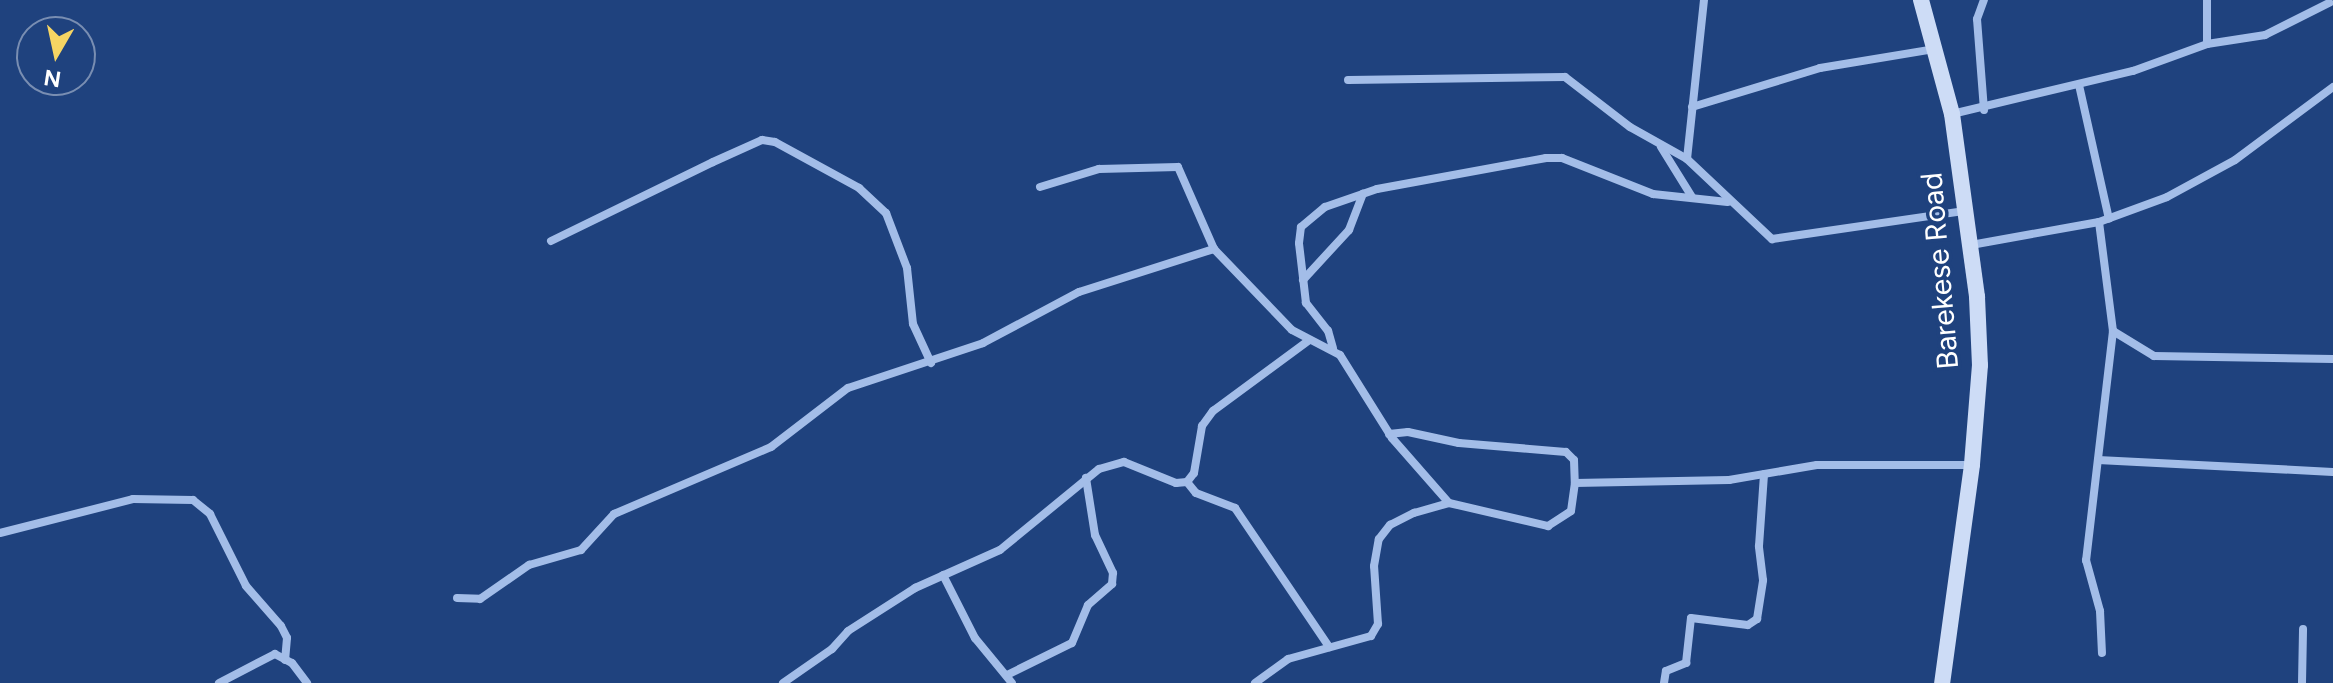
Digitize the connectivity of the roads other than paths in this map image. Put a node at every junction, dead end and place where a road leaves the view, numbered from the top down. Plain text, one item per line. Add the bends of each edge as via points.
1 (1704, 0) edge
2 (1921, 0) edge
3 (1984, 0) edge
4 (2207, 0) edge
5 (2330, 4) edge
6 (2207, 44) junction
7 (1935, 49) junction
8 (1348, 80) dead end
9 (2079, 85) junction
10 (2333, 87) edge
11 (1692, 107) junction
12 (1984, 110) junction
13 (1952, 114) junction
14 (1660, 145) junction
15 (1687, 159) junction
16 (1040, 187) dead end
17 (1363, 194) junction
18 (1692, 197) junction
19 (1730, 202) junction
20 (1966, 211) junction
21 (2109, 219) junction
22 (2099, 222) junction
23 (551, 241) dead end
24 (1971, 245) junction
25 (1214, 249) junction
26 (1303, 280) junction
27 (2113, 331) junction
28 (1308, 341) junction
29 (1333, 348) junction
30 (2333, 359) edge
31 (931, 363) junction
32 (1389, 434) junction
33 (2098, 460) junction
34 (1972, 465) junction
35 (2333, 472) edge
36 (1764, 474) junction
37 (1086, 478) junction
38 (1187, 482) junction
39 (1575, 483) junction
40 (1449, 503) junction
41 (0, 533) edge
42 (943, 575) junction
43 (457, 598) dead end
44 (2303, 629) dead end
45 (1329, 647) junction
46 (2102, 653) dead end
47 (285, 660) junction
48 (1009, 679) edge
49 (219, 683) edge
50 (307, 683) edge
51 (783, 683) edge
52 (1255, 683) edge
53 (1664, 683) edge
54 (1942, 683) edge
55 (2302, 683) edge

1 - 11 street
2 - 7 main road, Barekese Road
3 - 12 street via 1977,19
4 - 6 street
5 - 6 street via 2265,35
6 - 9 street
7 - 11 street via 1820,68
7 - 13 main road, Barekese Road
8 - 14 street via 1550,74 1576,83
9 - 12 street
9 - 21 street
10 - 21 street via 2201,180
11 - 15 street
12 - 13 street
13 - 20 main road, Barekese Road
14 - 15 street
14 - 18 street
15 - 19 street
16 - 25 street via 1099,169 1170,164 1183,178
17 - 18 street via 1562,158 1653,194
17 - 26 street via 1349,230
17 - 26 street via 1311,214 1301,227
18 - 19 street
19 - 20 street via 1772,239
20 - 24 main road, Barekese Road
21 - 22 street
22 - 24 street
22 - 27 street
23 - 31 street via 762,140 775,142 859,188 886,213 907,268 913,324
24 - 34 main road, Barekese Road via 1980,365
25 - 28 street
25 - 31 street via 1052,303 983,343
26 - 29 street via 1306,303 1328,331
27 - 30 street via 2154,356
27 - 33 street
28 - 29 street
28 - 38 street via 1213,411 1202,426 1194,473
29 - 32 street
31 - 43 street via 848,388 771,447 614,514 581,550 538,561 480,599
32 - 39 street via 1566,452 1574,460
32 - 40 street
33 - 35 street
33 - 46 street via 2086,572 2100,611
34 - 36 street via 1817,465
34 - 54 main road, Barekese Road
36 - 39 street via 1665,485
36 - 53 street via 1759,546 1763,580 1757,619 1748,625 1691,618 1686,663 1666,671
37 - 38 street via 1124,462 1176,483
37 - 42 street via 1000,550
37 - 48 street via 1095,535 1113,573 1112,584 1088,605 1080,635 1072,643
38 - 45 street via 1196,493 1235,508
39 - 40 street via 1571,511 1555,525
40 - 45 street via 1414,513 1384,531 1374,566 1376,630 1364,639
41 - 47 street via 133,499 193,500 210,514 231,546 246,586 281,626 287,638
42 - 48 street via 975,638
42 - 51 street via 848,631 832,649
44 - 55 street
45 - 52 street via 1288,659
47 - 49 street via 275,654
47 - 50 street

